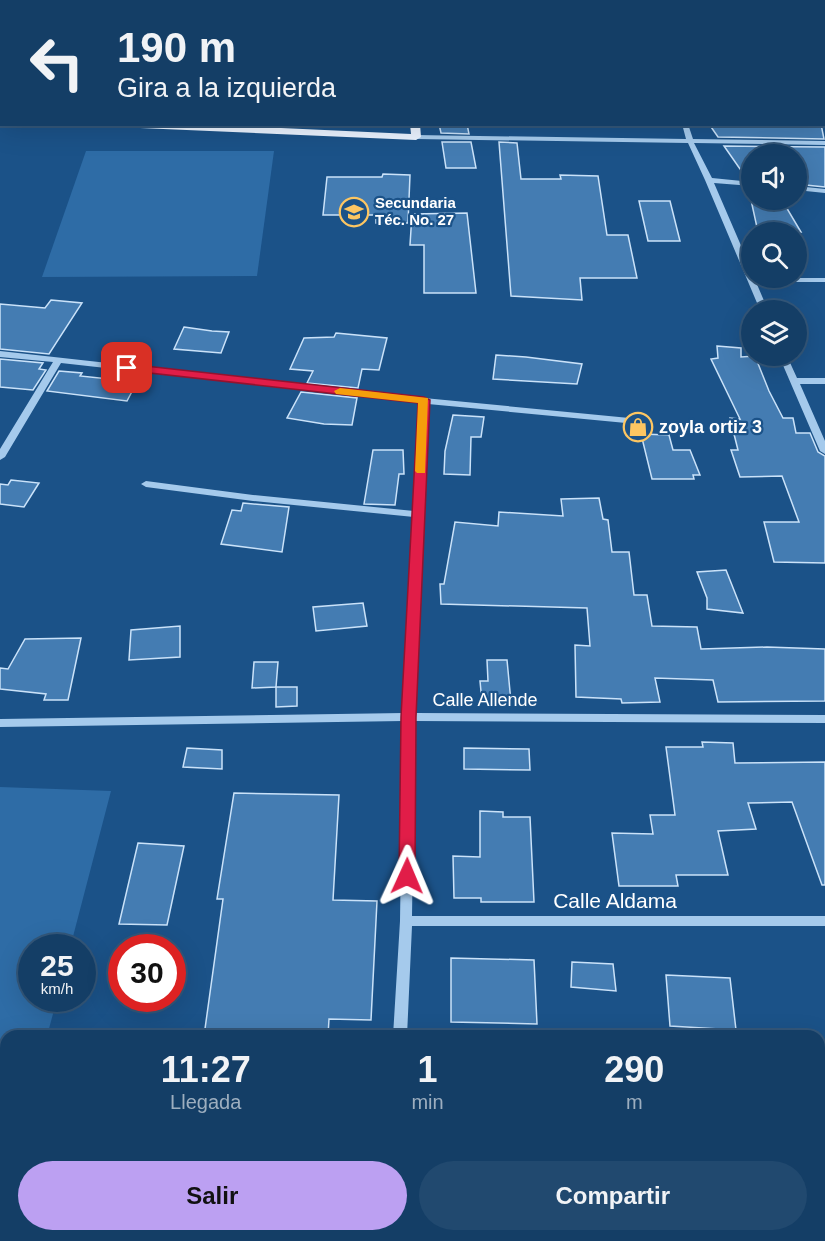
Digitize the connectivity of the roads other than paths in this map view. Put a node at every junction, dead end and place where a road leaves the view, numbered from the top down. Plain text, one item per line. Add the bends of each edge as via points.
1 (170, 126) edge
2 (415, 126) edge
3 (686, 126) edge
4 (259, 128) edge
5 (416, 137) junction
6 (690, 141) junction
7 (825, 143) edge
8 (709, 180) junction
9 (741, 183) edge
10 (807, 189) edge
11 (825, 191) edge
12 (741, 256) edge
13 (807, 280) edge
14 (825, 280) edge
15 (0, 354) edge
16 (59, 360) junction
17 (787, 366) edge
18 (794, 381) junction
19 (825, 381) edge
20 (424, 400) junction
21 (647, 422) dead end
22 (825, 451) edge
23 (0, 457) edge
24 (146, 484) dead end
25 (419, 515) junction
26 (409, 717) junction
27 (825, 718) edge
28 (0, 723) edge
29 (406, 921) junction
30 (825, 921) edge
31 (400, 1030) edge

1 - 4 main road
2 - 5 main road
3 - 6 street
4 - 5 main road
5 - 6 street
6 - 7 street
6 - 8 street
8 - 9 street
8 - 12 street
10 - 11 street
13 - 14 street
15 - 16 street
16 - 20 street
16 - 23 street
17 - 18 street
18 - 19 street
18 - 22 street
20 - 21 street
20 - 25 street
24 - 25 street
25 - 26 street
26 - 27 street, Calle Allende
26 - 28 street, Calle Allende
26 - 29 street
29 - 30 street, Calle Aldama
29 - 31 street

